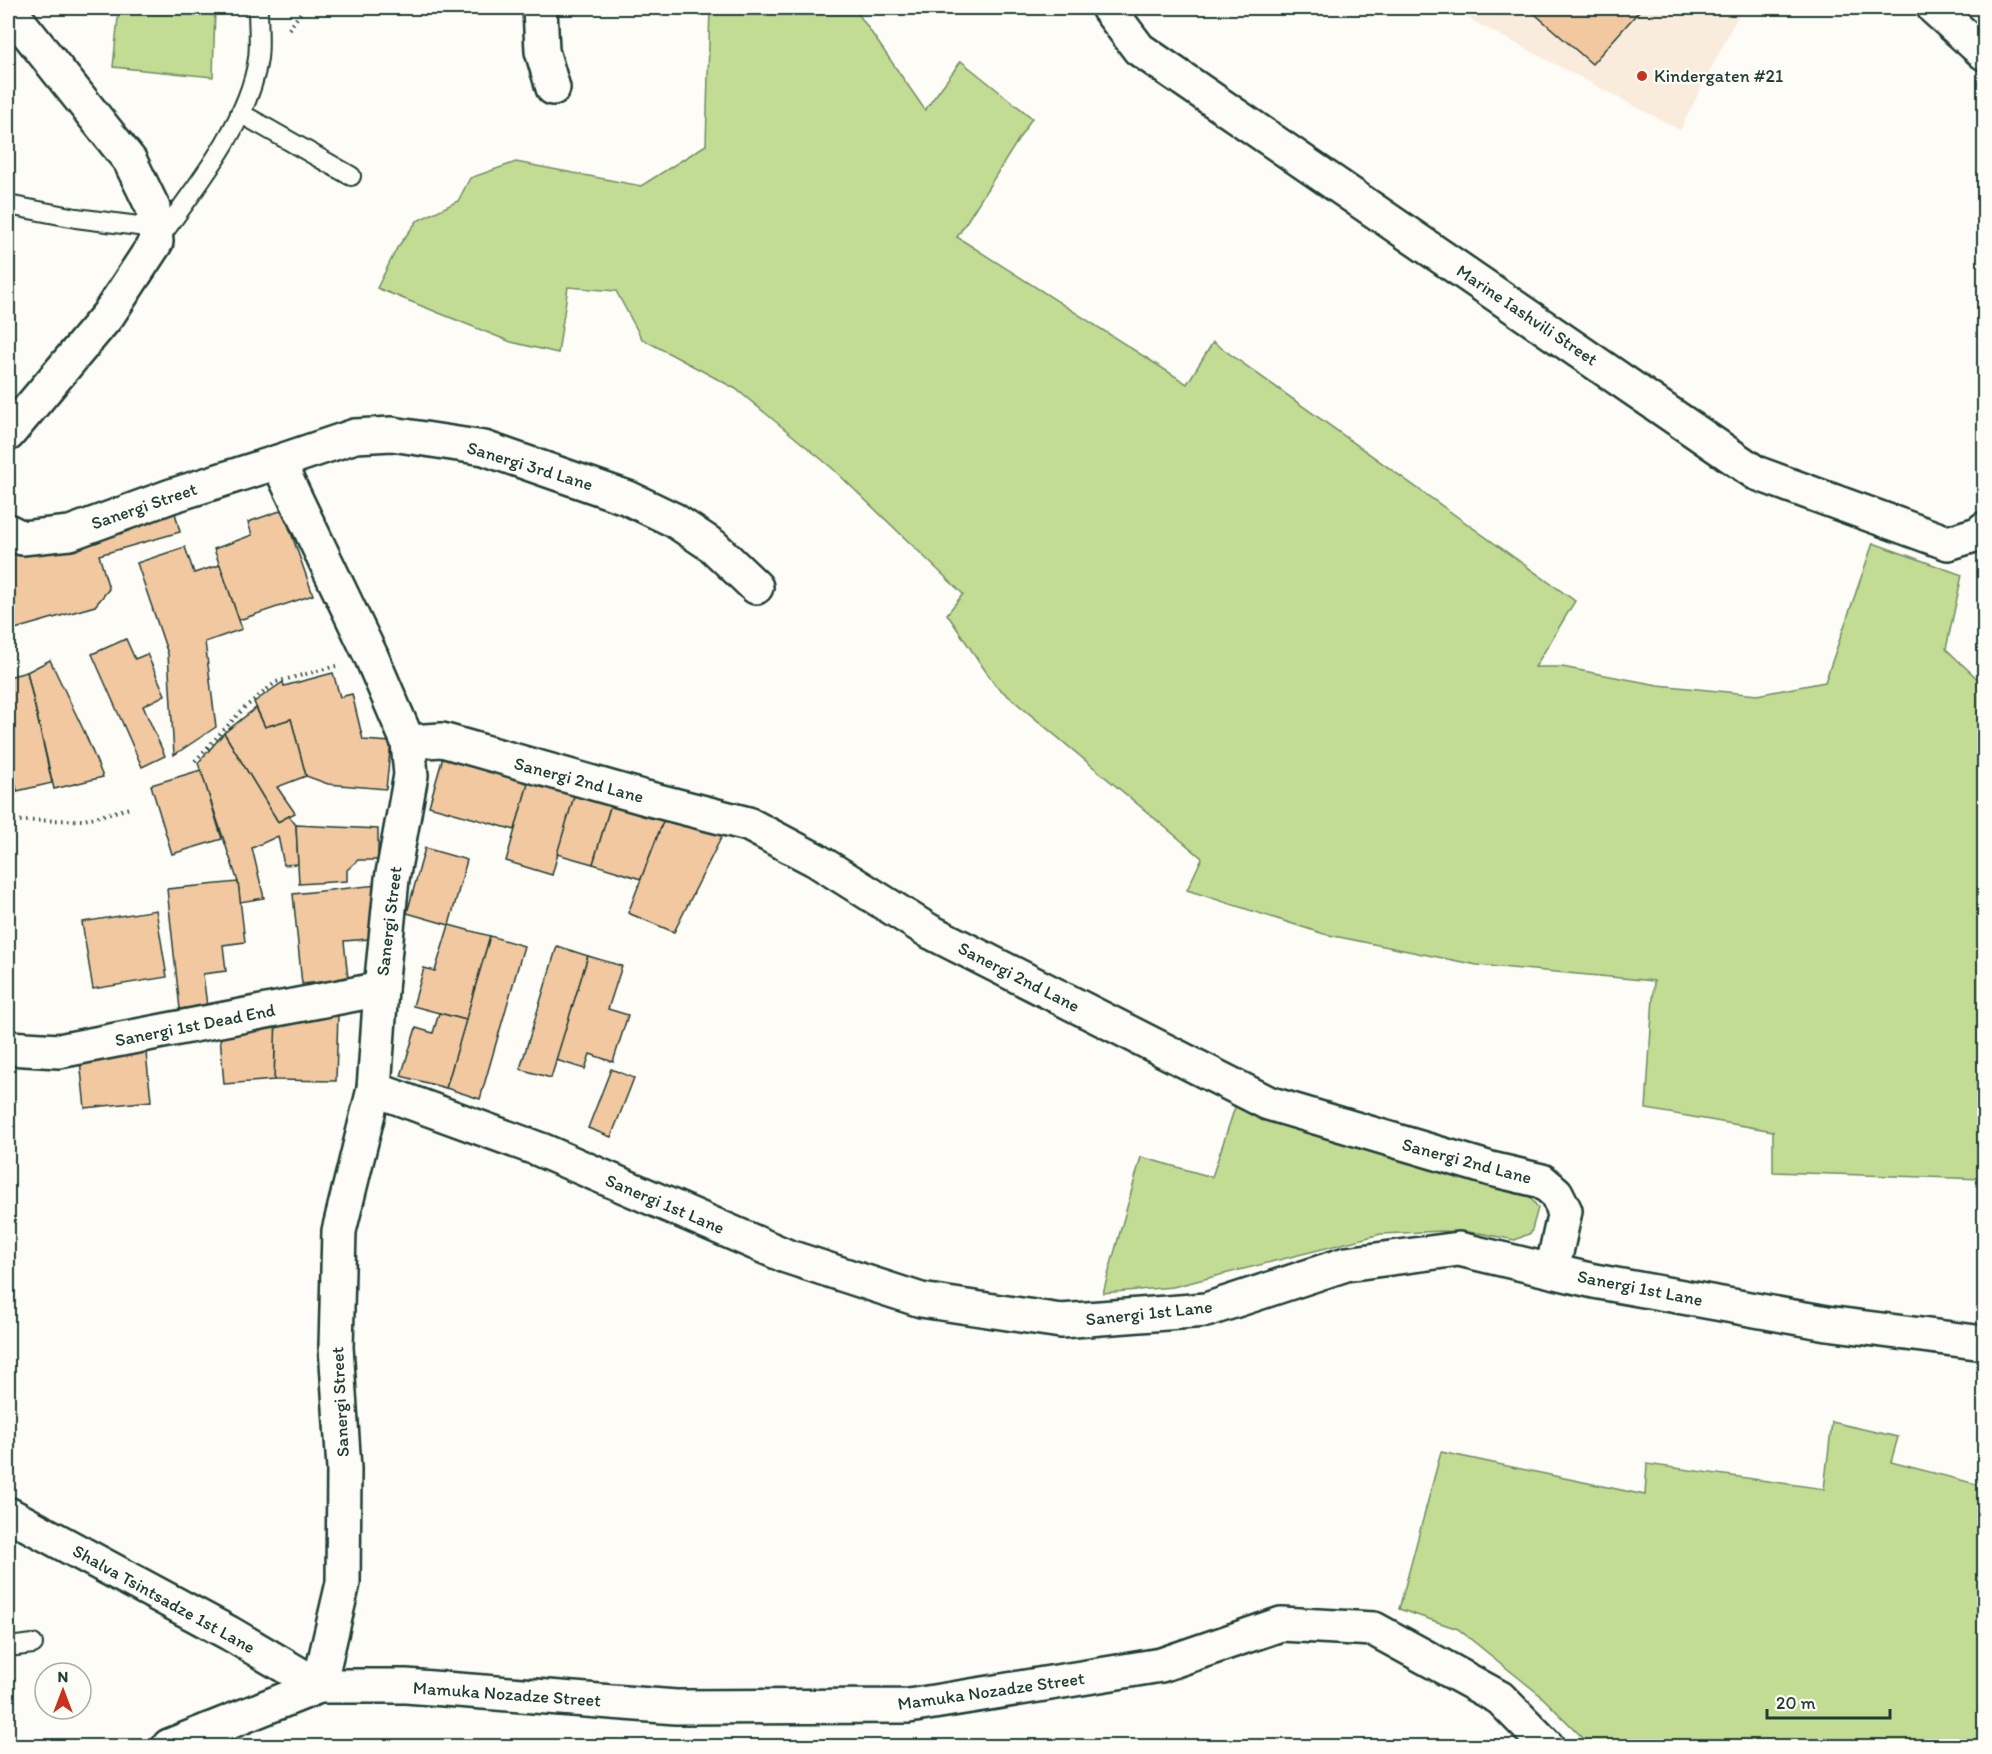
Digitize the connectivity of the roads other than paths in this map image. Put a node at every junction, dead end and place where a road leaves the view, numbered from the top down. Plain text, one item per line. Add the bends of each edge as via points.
1 (8, 8) edge
2 (258, 8) edge
3 (540, 8) edge
4 (1108, 8) edge
5 (1934, 8) edge
6 (1984, 53) edge
7 (553, 88) dead end
8 (240, 113) junction
9 (351, 176) dead end
10 (8, 205) edge
11 (155, 235) junction
12 (8, 435) edge
13 (278, 462) junction
14 (1984, 529) edge
15 (8, 531) edge
16 (756, 587) dead end
17 (408, 742) junction
18 (381, 989) junction
19 (8, 1047) edge
20 (374, 1089) junction
21 (1552, 1271) junction
22 (1984, 1343) edge
23 (8, 1514) edge
24 (33, 1644) dead end
25 (8, 1647) edge
26 (319, 1686) junction
27 (169, 1746) edge
28 (1547, 1746) edge

1 - 11 street via 130,160 153,208
2 - 8 lane via 258,58
3 - 7 street via 542,51
4 - 14 street, Marine Iashvili Street via 1138,49 1756,472 1948,543
5 - 6 street
8 - 9 lane
8 - 11 lane via 213,163
10 - 11 lane
11 - 12 street via 108,315
13 - 15 street, Sanergi Street via 70,532 22,538
13 - 16 street, Sanergi 3rd Lane via 355,436 392,434 484,448 628,498 674,520 714,546
13 - 17 street, Sanergi Street
17 - 18 street, Sanergi Street via 411,775 392,879
17 - 21 street, Sanergi 2nd Lane via 442,740 748,824 816,860 929,931 1268,1103 1491,1170 1542,1181 1556,1193 1565,1211
18 - 19 street, Sanergi 1st Dead End via 59,1051
18 - 20 street, Sanergi Street
20 - 21 street, Sanergi 1st Lane via 540,1150 786,1256 921,1300 1061,1321 1206,1311 1346,1264 1460,1249
20 - 26 street, Sanergi Street via 339,1232 336,1347 344,1468 343,1583
21 - 22 street, Sanergi 1st Lane via 1827,1323
23 - 26 street, Shalva Tsintsadze 1st Lane
24 - 25 lane
26 - 27 street
26 - 28 street, Mamuka Nozadze Street via 406,1686 676,1707 909,1706 1161,1665 1281,1624 1374,1629 1500,1698

